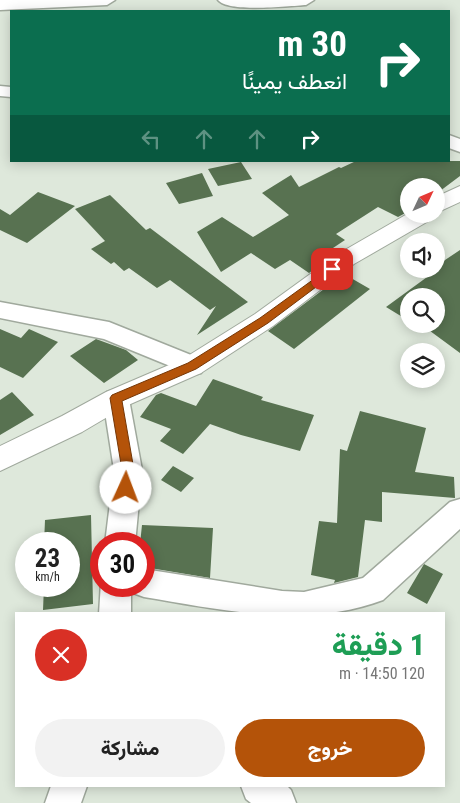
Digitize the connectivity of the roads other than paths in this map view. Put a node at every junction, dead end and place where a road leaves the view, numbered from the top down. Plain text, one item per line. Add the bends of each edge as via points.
1 (107, 0) edge
2 (226, 0) edge
3 (306, 0) edge
4 (0, 5) edge
5 (460, 192) edge
6 (445, 201) edge
7 (408, 223) edge
8 (0, 310) edge
9 (192, 366) junction
10 (116, 398) junction
11 (0, 460) edge
12 (460, 511) edge
13 (121, 532) edge
14 (155, 585) edge
15 (115, 597) edge
16 (114, 612) edge
17 (69, 787) edge
18 (260, 787) edge
19 (63, 803) edge
20 (278, 803) edge

1 - 4 street
2 - 3 street via 251,3
5 - 6 street
7 - 9 street via 346,259 264,320
8 - 9 street via 109,331
9 - 10 street
10 - 11 street
10 - 13 street via 128,470
12 - 14 street via 372,590 304,607
15 - 16 street
17 - 19 street
18 - 20 street

